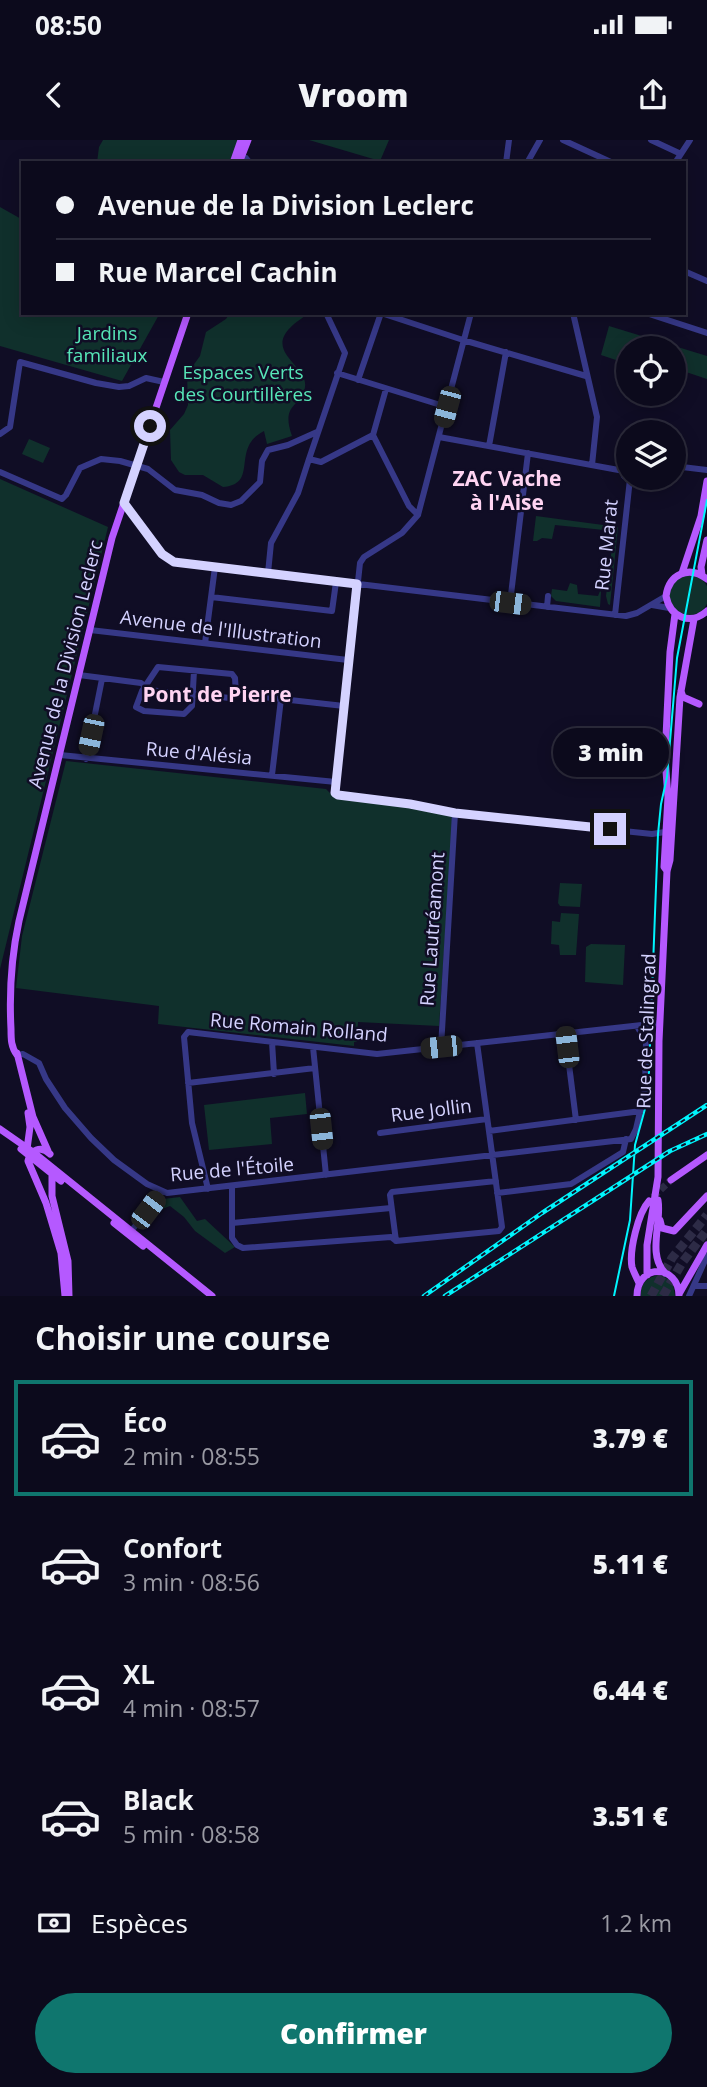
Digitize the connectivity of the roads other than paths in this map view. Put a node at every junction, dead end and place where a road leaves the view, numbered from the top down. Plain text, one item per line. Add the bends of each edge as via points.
1 (244, 140) edge
2 (509, 140) edge
3 (540, 140) edge
4 (563, 140) edge
5 (651, 140) edge
6 (690, 140) edge
7 (681, 154) junction
8 (240, 160) edge
9 (506, 161) edge
10 (528, 161) edge
11 (609, 161) edge
12 (676, 161) edge
13 (686, 272) edge
14 (707, 281) edge
15 (187, 315) edge
16 (328, 315) edge
17 (380, 315) edge
18 (387, 315) edge
19 (470, 315) edge
20 (573, 315) edge
21 (652, 315) edge
22 (707, 333) edge
23 (463, 340) junction
24 (506, 352) junction
25 (337, 373) junction
26 (586, 376) junction
27 (358, 380) junction
28 (164, 382) junction
29 (386, 389) junction
30 (447, 407) junction
31 (317, 432) junction
32 (0, 434) edge
33 (373, 435) junction
34 (439, 437) junction
35 (489, 446) junction
36 (528, 453) junction
37 (309, 459) junction
38 (135, 465) junction
39 (592, 465) junction
40 (686, 467) edge
41 (616, 468) edge
42 (707, 470) edge
43 (0, 472) edge
44 (707, 481) edge
45 (631, 490) edge
46 (124, 503) junction
47 (418, 515) junction
48 (707, 540) edge
49 (215, 567) junction
50 (268, 573) junction
51 (682, 573) junction
52 (704, 577) edge
53 (335, 582) junction
54 (357, 584) junction
55 (548, 596) dead end
56 (666, 596) junction
57 (211, 597) junction
58 (510, 603) junction
59 (652, 605) junction
60 (547, 607) junction
61 (672, 611) junction
62 (707, 611) edge
63 (615, 615) junction
64 (694, 619) junction
65 (90, 630) junction
66 (205, 643) junction
67 (348, 660) junction
68 (194, 671) junction
69 (79, 675) junction
70 (102, 678) junction
71 (145, 686) junction
72 (681, 691) junction
73 (188, 694) junction
74 (236, 694) junction
75 (281, 699) junction
76 (344, 706) junction
77 (679, 708) junction
78 (60, 755) junction
79 (86, 759) junction
80 (272, 775) junction
81 (336, 782) junction
82 (455, 813) junction
83 (668, 830) junction
84 (660, 1023) junction
85 (637, 1026) junction
86 (565, 1033) junction
87 (272, 1042) junction
88 (477, 1043) junction
89 (313, 1047) junction
90 (441, 1047) junction
91 (17, 1059) junction
92 (315, 1068) junction
93 (274, 1074) junction
94 (188, 1083) junction
95 (24, 1088) junction
96 (641, 1111) junction
97 (487, 1119) junction
98 (576, 1120) junction
99 (1, 1130) edge
100 (489, 1131) junction
101 (380, 1133) dead end
102 (625, 1139) junction
103 (29, 1152) junction
104 (50, 1154) junction
105 (707, 1154) edge
106 (492, 1157) junction
107 (29, 1167) junction
108 (51, 1171) junction
109 (326, 1175) junction
110 (671, 1180) tunnel mouth
111 (495, 1181) junction
112 (232, 1186) junction
113 (208, 1189) junction
114 (162, 1191) junction
115 (497, 1193) junction
116 (707, 1196) edge
117 (654, 1206) junction
118 (391, 1208) junction
119 (232, 1223) junction
120 (130, 1233) junction
121 (396, 1241) junction
122 (707, 1245) edge
123 (707, 1256) edge
124 (665, 1273) junction
125 (647, 1275) junction
126 (695, 1286) junction
127 (707, 1286) edge
128 (637, 1291) edge
129 (679, 1295) edge
130 (67, 1296) edge
131 (212, 1296) edge
132 (689, 1296) edge

1 - 8 main road
2 - 9 street
3 - 10 street
4 - 11 street
5 - 7 street
6 - 7 street
7 - 12 street
13 - 14 street
15 - 28 main road, Avenue de la Division Leclerc
16 - 25 street via 345,353
17 - 27 street
18 - 23 street
19 - 23 street
20 - 26 street
21 - 22 street
23 - 24 street
23 - 30 street
24 - 26 street
24 - 35 street
25 - 27 street
25 - 31 street
26 - 39 street via 597,417
27 - 29 street
28 - 32 street via 146,378 119,387 20,362 10,427
28 - 38 main road, Avenue de la Division Leclerc
29 - 30 street
29 - 33 street
30 - 34 street
31 - 37 street
31 - 38 street via 268,450 260,482 241,502 231,505 175,490 148,468
33 - 37 street via 321,462
33 - 47 street
34 - 35 street
34 - 47 street
35 - 36 street
36 - 39 street
36 - 58 street
37 - 50 street via 298,493 271,543
38 - 43 street via 90,462 80,468 62,499
38 - 46 main road, Avenue de la Division Leclerc
39 - 41 street
40 - 42 street
44 - 51 main road
45 - 63 street, Rue Marat
46 - 49 street via 169,560
46 - 65 main road, Avenue de la Division Leclerc
47 - 54 street via 402,533 361,559
48 - 52 main road via 701,566
49 - 50 street
49 - 57 street
50 - 53 street
51 - 52 main road
51 - 56 main road via 670,583
53 - 54 street
53 - 57 street via 332,611
54 - 58 street
54 - 67 street
55 - 60 street
56 - 59 street
56 - 61 main road
57 - 66 street
58 - 60 street
59 - 61 street
59 - 63 street via 631,615
60 - 63 street
61 - 64 main road
61 - 83 main road, Rue de Stalingrad via 665,758
62 - 64 main road
64 - 72 main road, Rue de Stalingrad
65 - 66 street, Avenue de l'Illustration
65 - 69 main road, Avenue de la Division Leclerc
66 - 67 street, Avenue de l'Illustration
67 - 76 street
68 - 71 street via 158,667
68 - 73 street
68 - 74 street via 232,674
69 - 70 street
69 - 78 main road, Avenue de la Division Leclerc
70 - 71 street
70 - 79 street
71 - 73 street
71 - 73 street via 139,709 184,714 192,706
72 - 77 main road, Rue de Stalingrad
72 - 77 main road via 683,697 699,704
73 - 74 street via 230,698
74 - 75 street
75 - 76 street
75 - 80 street
76 - 81 street
77 - 83 main road, Rue de Stalingrad
78 - 79 street, Rue d'Alésia
78 - 91 main road, Avenue de la Division Leclerc via 12,952 9,1001
79 - 80 street, Rue d'Alésia
80 - 81 street, Rue d'Alésia
81 - 82 street via 338,795
82 - 83 street via 652,834
82 - 90 street, Rue Lautréamont
83 - 84 main road, Rue de Stalingrad
84 - 85 street, Rue Romain Rolland
84 - 117 main road, Rue de Stalingrad
85 - 86 street, Rue Romain Rolland
85 - 96 street via 646,1042
86 - 88 street, Rue Romain Rolland
86 - 98 street
87 - 89 street, Rue Romain Rolland
87 - 93 street
87 - 94 street, Rue Romain Rolland via 185,1034
88 - 90 street, Rue Romain Rolland
88 - 97 street
89 - 90 street, Rue Romain Rolland via 377,1054
89 - 92 street
91 - 95 main road, Avenue de la Division Leclerc
91 - 114 street, Rue de l'Étoile via 39,1063 65,1108 91,1138 114,1160
92 - 93 street
92 - 109 street
93 - 94 street
94 - 113 street via 194,1136
95 - 103 main road, Avenue de la Division Leclerc
95 - 104 main road, Avenue de la Division Leclerc
96 - 98 street
96 - 102 street via 631,1139
97 - 100 street
97 - 101 street, Rue Jollin
98 - 100 street
99 - 103 main road
100 - 106 street
102 - 106 street, Rue de l'Étoile
102 - 115 street via 623,1152 571,1184
103 - 104 main road via 42,1149
103 - 107 main road, Avenue de la Division Leclerc
103 - 108 main road
104 - 108 main road
105 - 110 main road
106 - 109 street, Rue de l'Étoile
106 - 111 street
107 - 108 main road via 38,1173
107 - 130 main road via 61,1253
108 - 120 main road
108 - 130 main road via 52,1196 67,1253
109 - 112 street, Rue de l'Étoile
111 - 115 street
111 - 118 street via 390,1193
112 - 113 street, Rue de l'Étoile
112 - 119 street
113 - 114 street, Rue de l'Étoile
114 - 120 street
115 - 121 street via 499,1231
116 - 117 main road via 672,1231 663,1228
117 - 124 main road, Rue de Stalingrad via 659,1265
117 - 125 main road, Rue de Stalingrad
117 - 128 main road via 640,1214 632,1259
118 - 119 street
118 - 121 street
119 - 121 street via 232,1238 249,1248 391,1237
120 - 131 main road
122 - 129 main road
123 - 126 street
124 - 125 main road
124 - 129 main road, Rue de Stalingrad via 677,1283
125 - 128 main road
126 - 127 street
126 - 132 street

